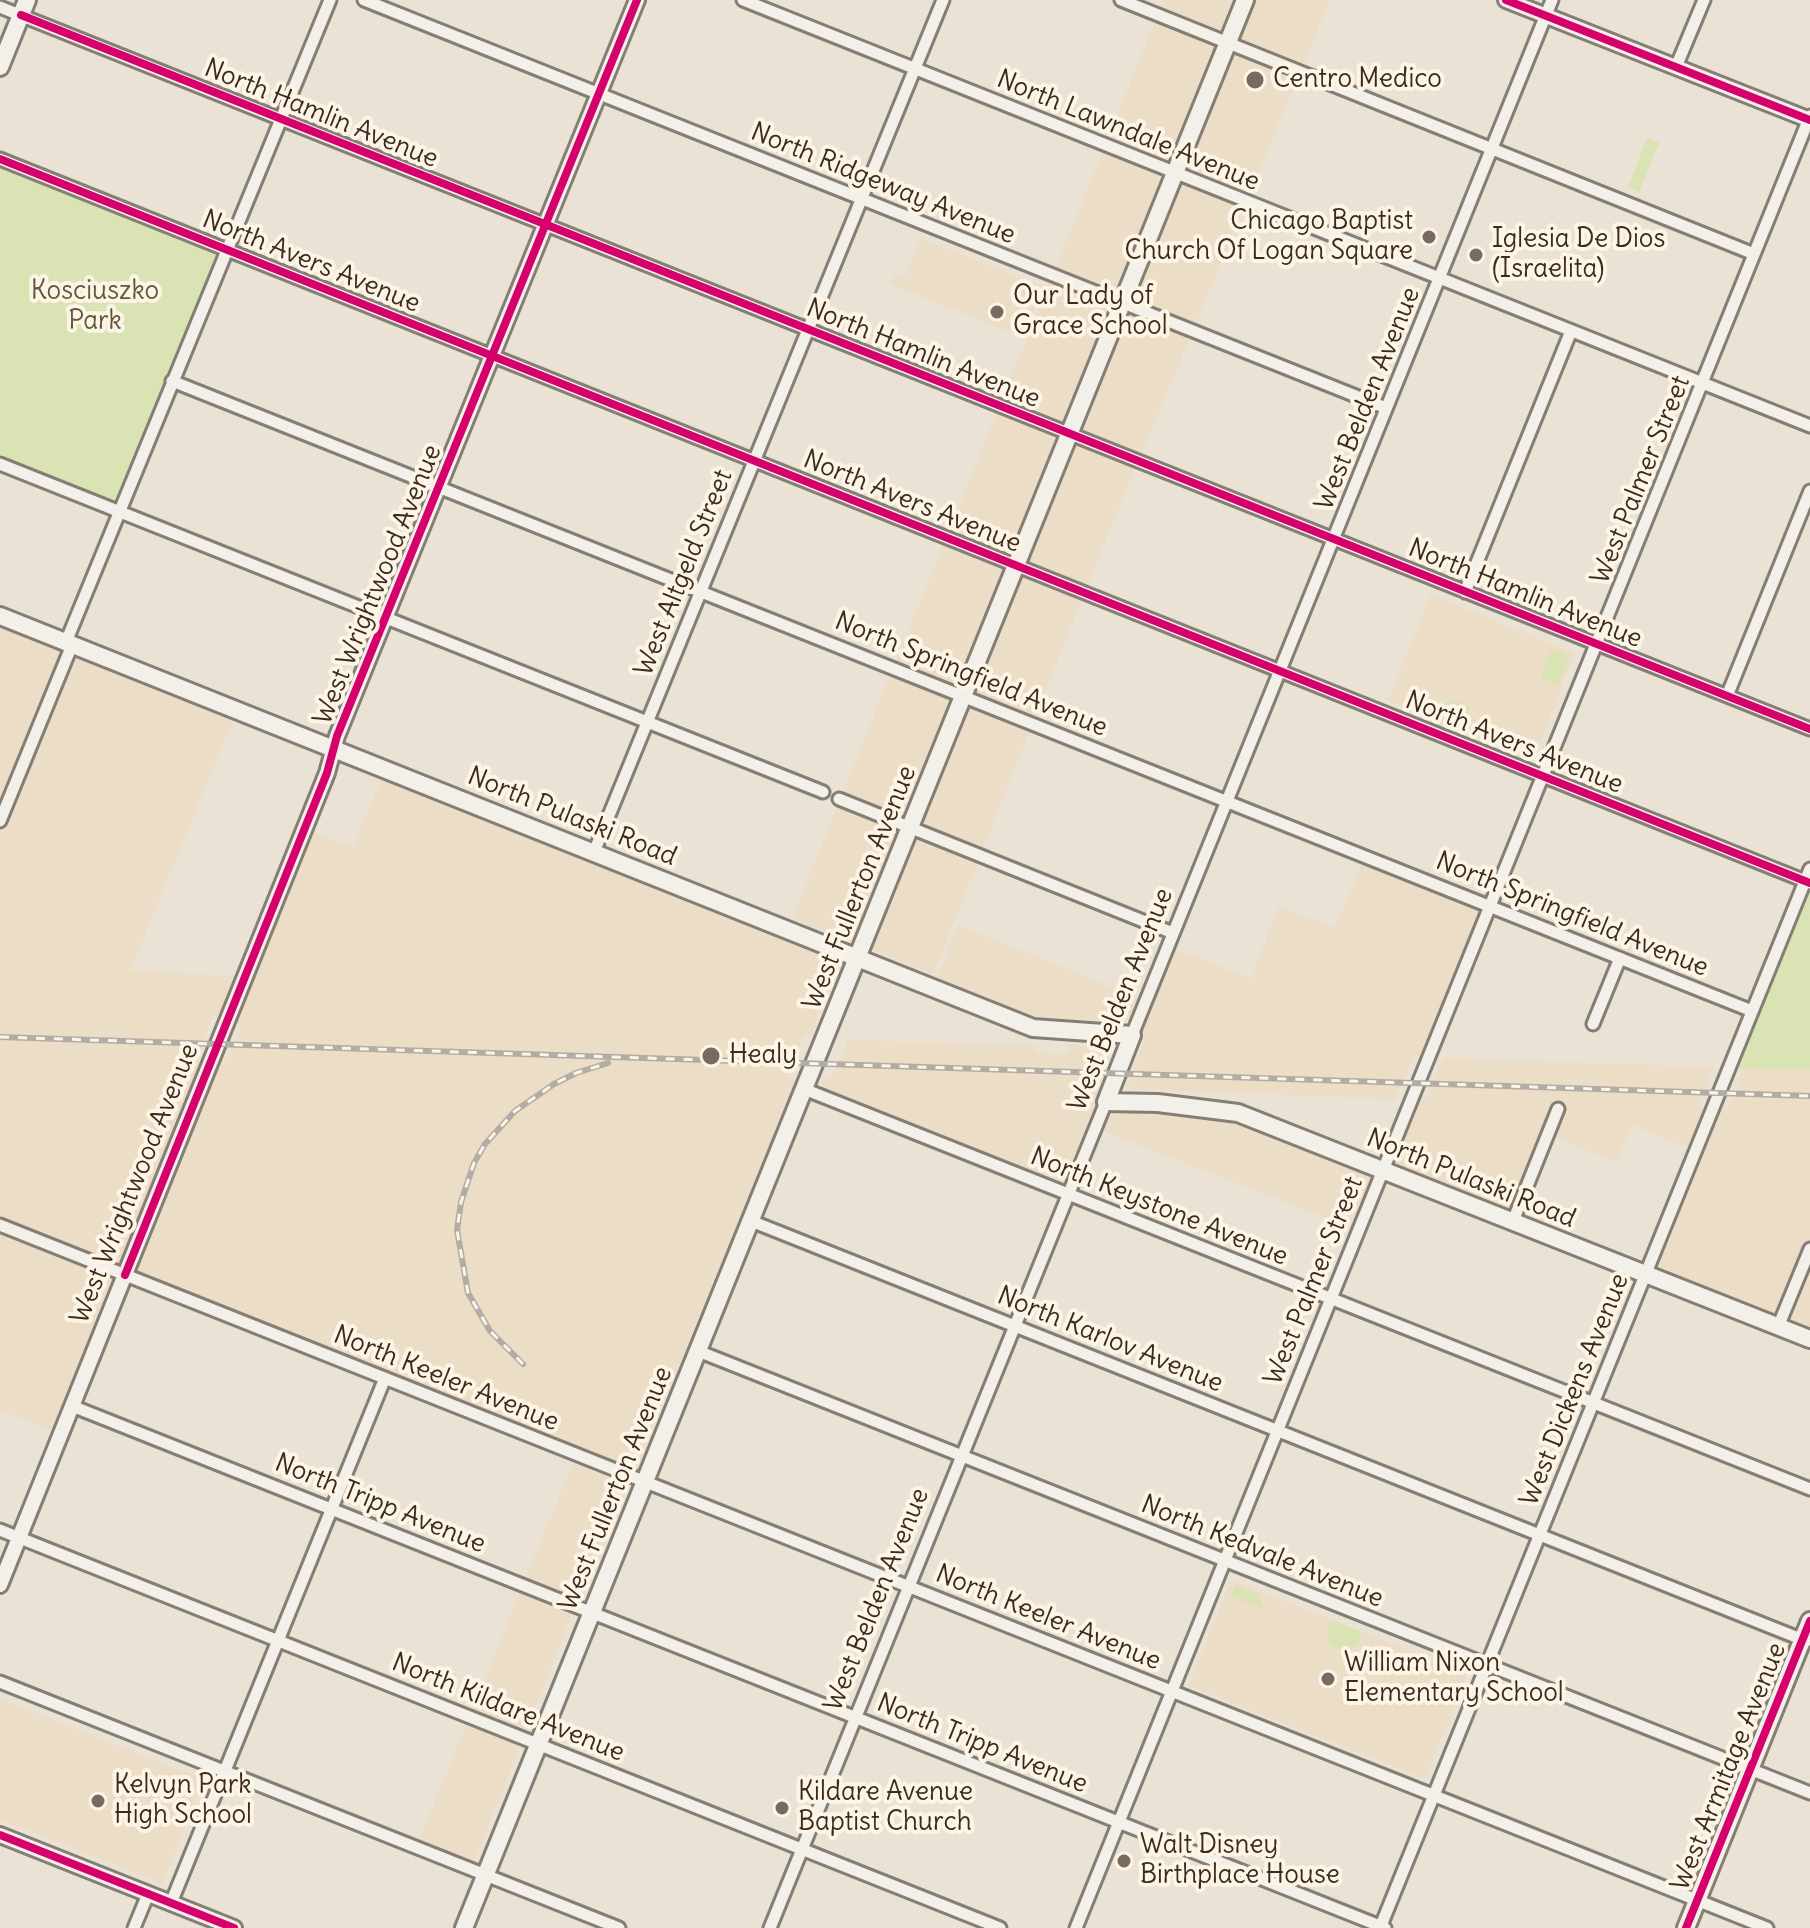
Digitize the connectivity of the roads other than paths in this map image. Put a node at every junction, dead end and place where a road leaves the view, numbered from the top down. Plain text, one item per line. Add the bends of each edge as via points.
1 (330, 0) edge
2 (364, 0) edge
3 (637, 0) edge
4 (743, 0) edge
5 (943, 0) edge
6 (1121, 0) edge
7 (1245, 0) edge
8 (1506, 0) edge
9 (1552, 0) edge
10 (1704, 0) edge
11 (0, 7) edge
12 (24, 8) edge
13 (1545, 16) junction
14 (1228, 42) junction
15 (0, 67) edge
16 (1676, 67) junction
17 (915, 69) junction
18 (598, 94) junction
19 (281, 119) junction
20 (1809, 119) edge
21 (1492, 149) junction
22 (0, 159) edge
23 (1175, 173) junction
24 (862, 200) junction
25 (545, 225) junction
26 (226, 250) junction
27 (1754, 254) junction
28 (1439, 278) junction
29 (1123, 304) junction
30 (808, 330) junction
31 (1571, 331) junction
32 (492, 356) junction
33 (172, 381) junction
34 (1702, 383) junction
35 (1386, 408) junction
36 (1810, 426) edge
37 (1070, 434) junction
38 (753, 460) junction
39 (0, 464) edge
40 (438, 487) junction
41 (1810, 491) edge
42 (119, 512) junction
43 (1333, 539) junction
44 (1017, 565) junction
45 (700, 591) junction
46 (1465, 592) junction
47 (0, 616) edge
48 (385, 618) junction
49 (69, 644) junction
50 (1596, 644) junction
51 (1280, 670) junction
52 (964, 696) junction
53 (1727, 696) junction
54 (647, 722) junction
55 (1810, 729) edge
56 (334, 749) junction
57 (1543, 776) junction
58 (823, 792) dead end
59 (839, 799) dead end
60 (1226, 801) junction
61 (0, 821) edge
62 (911, 827) junction
63 (594, 852) junction
64 (1808, 878) edge
65 (1490, 906) junction
66 (1173, 933) junction
67 (858, 957) junction
68 (1620, 958) junction
69 (1752, 1011) junction
70 (1593, 1024) dead end
71 (1132, 1035) junction
72 (804, 1089) junction
73 (1106, 1102) junction
74 (1558, 1109) dead end
75 (1383, 1170) junction
76 (1068, 1194) junction
77 (751, 1221) junction
78 (1513, 1221) junction
79 (0, 1225) edge
80 (1810, 1249) edge
81 (1646, 1274) junction
82 (125, 1275) junction
83 (1331, 1299) junction
84 (1014, 1326) junction
85 (1778, 1327) junction
86 (1810, 1339) edge
87 (698, 1351) junction
88 (385, 1378) junction
89 (1593, 1403) junction
90 (72, 1406) junction
91 (1278, 1430) junction
92 (961, 1456) junction
93 (645, 1482) junction
94 (1810, 1489) edge
95 (331, 1509) junction
96 (0, 1530) edge
97 (1540, 1535) junction
98 (19, 1538) junction
99 (1225, 1561) junction
100 (0, 1585) edge
101 (908, 1587) junction
102 (592, 1612) junction
103 (1810, 1621) edge
104 (277, 1640) junction
105 (1806, 1641) edge
106 (1487, 1665) junction
107 (0, 1682) edge
108 (1172, 1691) junction
109 (855, 1717) junction
110 (539, 1744) junction
111 (1750, 1770) junction
112 (224, 1771) junction
113 (1810, 1793) edge
114 (1434, 1795) junction
115 (1119, 1822) junction
116 (2, 1841) edge
117 (802, 1849) junction
118 (485, 1875) junction
119 (148, 1894) junction
120 (1697, 1900) junction
121 (171, 1903) junction
122 (1382, 1927) edge
123 (134, 1928) edge
124 (234, 1928) edge
125 (464, 1928) edge
126 (619, 1928) edge
127 (770, 1928) edge
128 (1000, 1928) edge
129 (1076, 1928) edge
130 (1686, 1928) edge
131 (1767, 1928) edge

1 - 19 street
2 - 18 street, North Ridgeway Avenue
3 - 18 street, West Wrightwood Avenue
4 - 17 street, North Lawndale Avenue
5 - 17 street, West Altgeld Street
6 - 14 street
7 - 14 main road, West Fullerton Avenue
8 - 13 street
9 - 13 street, West Belden Avenue
10 - 16 street
11 - 12 street, North Hamlin Avenue
12 - 15 main road
12 - 19 street, North Hamlin Avenue
13 - 16 street
13 - 21 street, West Belden Avenue
14 - 21 street
14 - 23 main road, West Fullerton Avenue
16 - 20 street
17 - 23 street, North Lawndale Avenue
17 - 24 street, West Altgeld Street
18 - 24 street, North Ridgeway Avenue
18 - 25 street, West Wrightwood Avenue
19 - 25 street, North Hamlin Avenue
19 - 26 street
20 - 27 street, West Palmer Street
21 - 27 street
21 - 28 street, West Belden Avenue
22 - 26 street, North Avers Avenue
23 - 28 street, North Lawndale Avenue
23 - 29 main road, West Fullerton Avenue
24 - 29 street, North Ridgeway Avenue
24 - 30 street, West Altgeld Street
25 - 30 street, North Hamlin Avenue
25 - 32 street, West Wrightwood Avenue
26 - 32 street, North Avers Avenue
26 - 33 street
27 - 34 street, West Palmer Street
28 - 31 street, North Lawndale Avenue
28 - 35 street, West Belden Avenue
29 - 35 street, North Ridgeway Avenue
29 - 37 main road, West Fullerton Avenue
30 - 37 street, North Hamlin Avenue
30 - 38 street, West Altgeld Street
31 - 34 street, North Lawndale Avenue
31 - 46 street
32 - 38 street, North Avers Avenue
32 - 40 street, West Wrightwood Avenue
33 - 40 street, North Springfield Avenue
33 - 42 street
34 - 36 street, North Lawndale Avenue
34 - 50 street, West Palmer Street
35 - 43 street, West Belden Avenue
37 - 43 street, North Hamlin Avenue
37 - 44 main road, West Fullerton Avenue
38 - 44 street, North Avers Avenue
38 - 45 street, West Altgeld Street
39 - 42 street
40 - 45 street, North Springfield Avenue
40 - 48 street, West Wrightwood Avenue
41 - 53 street
42 - 48 street
42 - 49 street
43 - 46 street, North Hamlin Avenue
43 - 51 street, West Belden Avenue
44 - 51 street, North Avers Avenue
44 - 52 main road, West Fullerton Avenue
45 - 52 street, North Springfield Avenue
45 - 54 street, West Altgeld Street
46 - 50 street, North Hamlin Avenue
47 - 49 main road, North Pulaski Road
48 - 54 street
48 - 56 street, West Wrightwood Avenue
49 - 56 main road, North Pulaski Road
49 - 61 street
50 - 53 street, North Hamlin Avenue
50 - 57 street, West Palmer Street
51 - 57 street, North Avers Avenue
51 - 60 street, West Belden Avenue
52 - 60 street, North Springfield Avenue
52 - 62 main road, West Fullerton Avenue
53 - 55 street, North Hamlin Avenue
54 - 58 street
54 - 63 street, West Altgeld Street
56 - 63 main road, North Pulaski Road
56 - 82 street, West Wrightwood Avenue
57 - 64 street, North Avers Avenue
57 - 65 street, West Palmer Street
59 - 62 street
60 - 65 street, North Springfield Avenue
60 - 66 street, West Belden Avenue
62 - 66 street
62 - 67 main road, West Fullerton Avenue
63 - 67 main road, North Pulaski Road
64 - 69 street, West Dickens Avenue
65 - 68 street, North Springfield Avenue
65 - 75 street, West Palmer Street
66 - 71 street, West Belden Avenue
67 - 71 main road, North Pulaski Road via 1033,1028
67 - 72 main road, West Fullerton Avenue
68 - 69 street, North Springfield Avenue
68 - 70 street
69 - 81 street, West Dickens Avenue
71 - 73 main road, West Belden Avenue
72 - 76 street, North Keystone Avenue
72 - 77 main road, West Fullerton Avenue
73 - 75 main road, North Pulaski Road via 1238,1113
73 - 76 street, West Belden Avenue
74 - 78 street
75 - 78 main road, North Pulaski Road
75 - 83 street, West Palmer Street
76 - 83 street, North Keystone Avenue
76 - 84 street, West Belden Avenue
77 - 84 street, North Karlov Avenue
77 - 87 main road, West Fullerton Avenue
78 - 81 main road, North Pulaski Road
79 - 82 street, North Keeler Avenue
80 - 85 street
81 - 85 main road, North Pulaski Road
81 - 89 street, West Dickens Avenue
82 - 88 street, North Keeler Avenue
82 - 90 street, West Wrightwood Avenue
83 - 89 street, North Keystone Avenue
83 - 91 street, West Palmer Street
84 - 91 street, North Karlov Avenue
84 - 92 street, West Belden Avenue
85 - 86 main road, North Pulaski Road
87 - 92 street, North Kedvale Avenue
87 - 93 main road, West Fullerton Avenue
88 - 93 street, North Keeler Avenue
88 - 95 street
89 - 94 street, North Keystone Avenue
89 - 97 street, West Dickens Avenue
90 - 95 street, North Tripp Avenue
90 - 98 street, West Wrightwood Avenue
91 - 97 street, North Karlov Avenue
91 - 99 street, West Palmer Street
92 - 99 street, North Kedvale Avenue
92 - 101 street, West Belden Avenue
93 - 101 street, North Keeler Avenue
93 - 102 main road, West Fullerton Avenue
95 - 102 street, North Tripp Avenue
95 - 104 street
96 - 98 street, North Kildare Avenue
97 - 105 street, North Karlov Avenue
97 - 106 street, West Dickens Avenue
98 - 100 street, West Wrightwood Avenue
98 - 104 street, North Kildare Avenue
99 - 106 street, North Kedvale Avenue
99 - 108 street, West Palmer Street
101 - 108 street, North Keeler Avenue
101 - 109 street, West Belden Avenue
102 - 109 street, North Tripp Avenue
102 - 110 main road, West Fullerton Avenue
103 - 105 main road, West Armitage Avenue
104 - 110 street, North Kildare Avenue
104 - 112 street
105 - 111 main road, West Armitage Avenue
106 - 111 street, North Kedvale Avenue
106 - 114 street, West Dickens Avenue
107 - 112 street
108 - 114 street, North Keeler Avenue
108 - 115 street, West Palmer Street
109 - 115 street, North Tripp Avenue
109 - 117 street, West Belden Avenue
110 - 117 street, North Kildare Avenue
110 - 118 main road, West Fullerton Avenue
111 - 113 street, North Kedvale Avenue
111 - 120 main road, West Armitage Avenue
112 - 118 street
112 - 121 street
114 - 120 street, North Keeler Avenue
114 - 122 street, West Dickens Avenue
115 - 122 street, North Tripp Avenue
115 - 129 street, West Palmer Street
116 - 119 street
117 - 127 street, West Belden Avenue
117 - 128 street, North Kildare Avenue
118 - 125 main road, West Fullerton Avenue
118 - 126 street
119 - 121 street
119 - 123 street
120 - 130 main road, West Armitage Avenue
120 - 131 street, North Keeler Avenue
121 - 124 street

